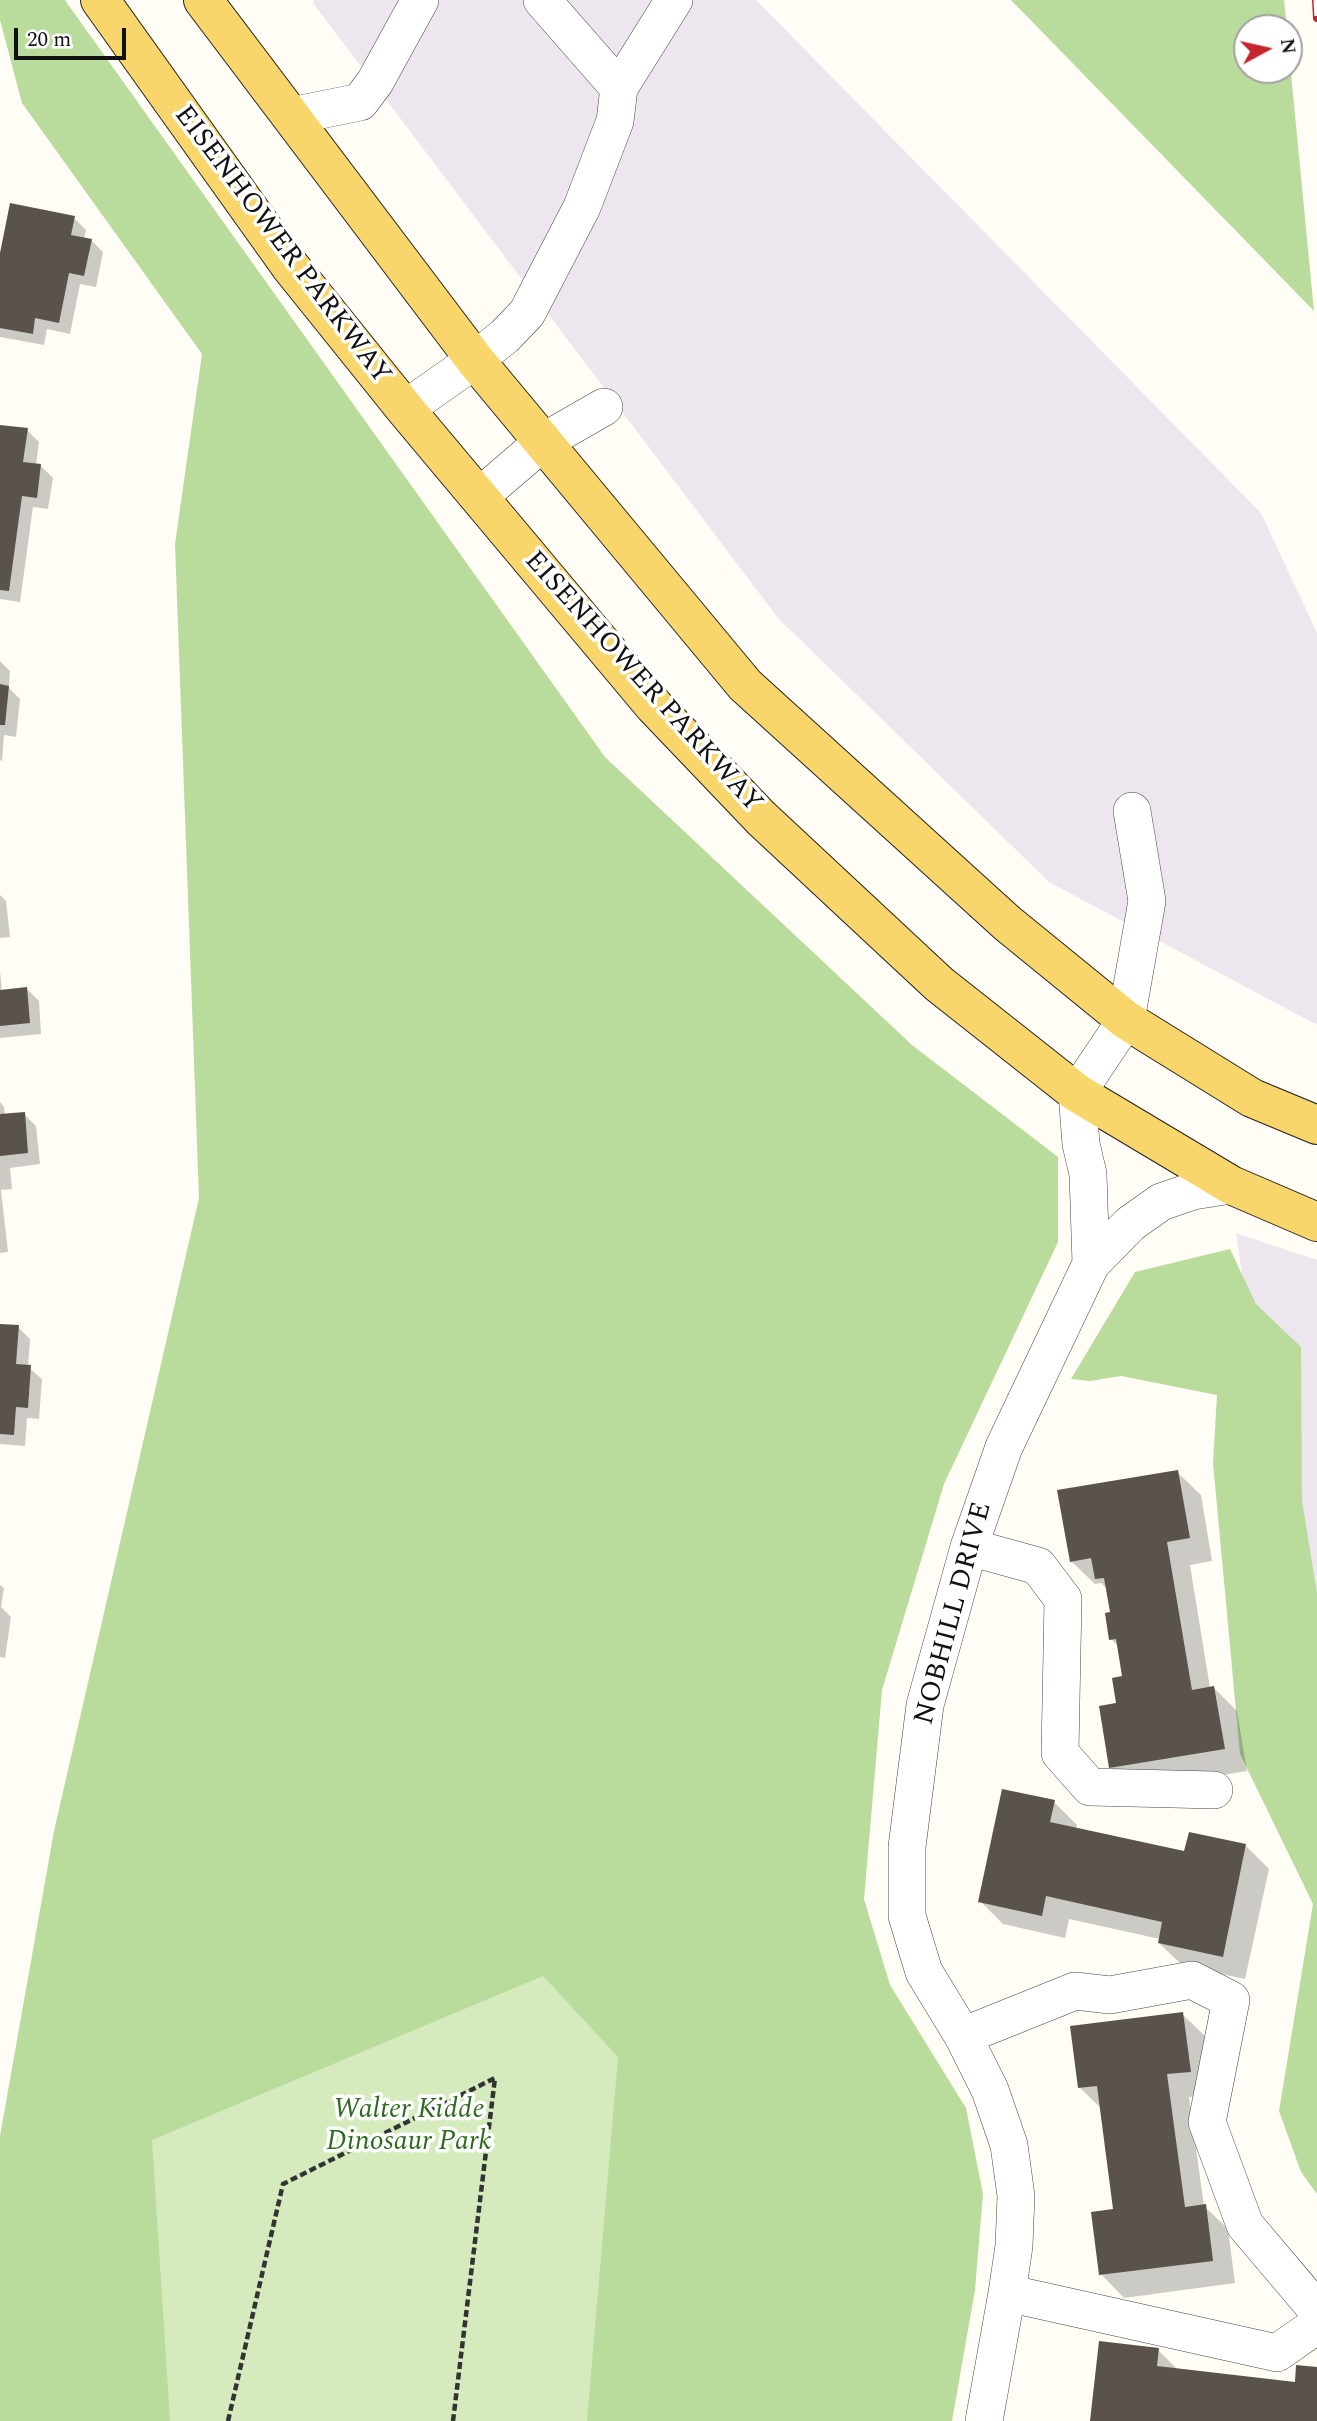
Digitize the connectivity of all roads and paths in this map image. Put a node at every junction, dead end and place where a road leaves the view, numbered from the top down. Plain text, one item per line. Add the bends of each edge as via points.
1 (100, 0) edge
2 (203, 0) edge
3 (420, 0) edge
4 (542, 0) edge
5 (674, 0) edge
6 (619, 88) junction
7 (291, 117) junction
8 (475, 360) junction
9 (604, 407) dead end
10 (405, 409) junction
11 (543, 442) junction
12 (479, 497) junction
13 (1132, 810) dead end
14 (1126, 1020) junction
15 (1077, 1093) junction
16 (1317, 1125) edge
17 (1231, 1185) junction
18 (1317, 1222) edge
19 (1091, 1264) junction
20 (970, 1547) junction
21 (1214, 1790) dead end
22 (963, 2036) junction
23 (1007, 2293) junction
24 (1317, 2310) edge
25 (1317, 2325) edge
26 (228, 2421) edge
27 (453, 2421) edge
28 (984, 2421) edge

1 - 10 main road, EISENHOWER PARKWAY via 290,266
2 - 7 main road
3 - 7 street via 359,102
4 - 6 street
5 - 6 street
6 - 8 street via 615,121 582,207 527,313
7 - 8 main road
8 - 10 street
8 - 11 main road
9 - 11 street
10 - 12 main road, EISENHOWER PARKWAY
11 - 12 street
11 - 14 main road via 746,685 1007,923
12 - 15 main road, EISENHOWER PARKWAY via 654,706 761,818 939,984
13 - 14 street via 1147,901
14 - 15 street
14 - 16 main road via 1252,1098
15 - 17 main road, EISENHOWER PARKWAY
15 - 19 street via 1088,1174
17 - 18 main road, EISENHOWER PARKWAY
17 - 19 street via 1161,1202 1130,1224
19 - 20 street, NOBHILL DRIVE via 1004,1447
20 - 21 street via 1038,1566 1063,1599 1060,1753 1090,1787
20 - 22 street, NOBHILL DRIVE via 925,1705 907,1847 907,1916 924,1972
22 - 23 street, NOBHILL DRIVE via 990,2090 1009,2145 1016,2196
22 - 24 street via 1075,1991 1110,1995 1192,1980 1231,2000 1207,2122 1245,2225
23 - 25 street via 1277,2353
23 - 28 street, NOBHILL DRIVE
26 - 27 path via 282,2184 495,2078

